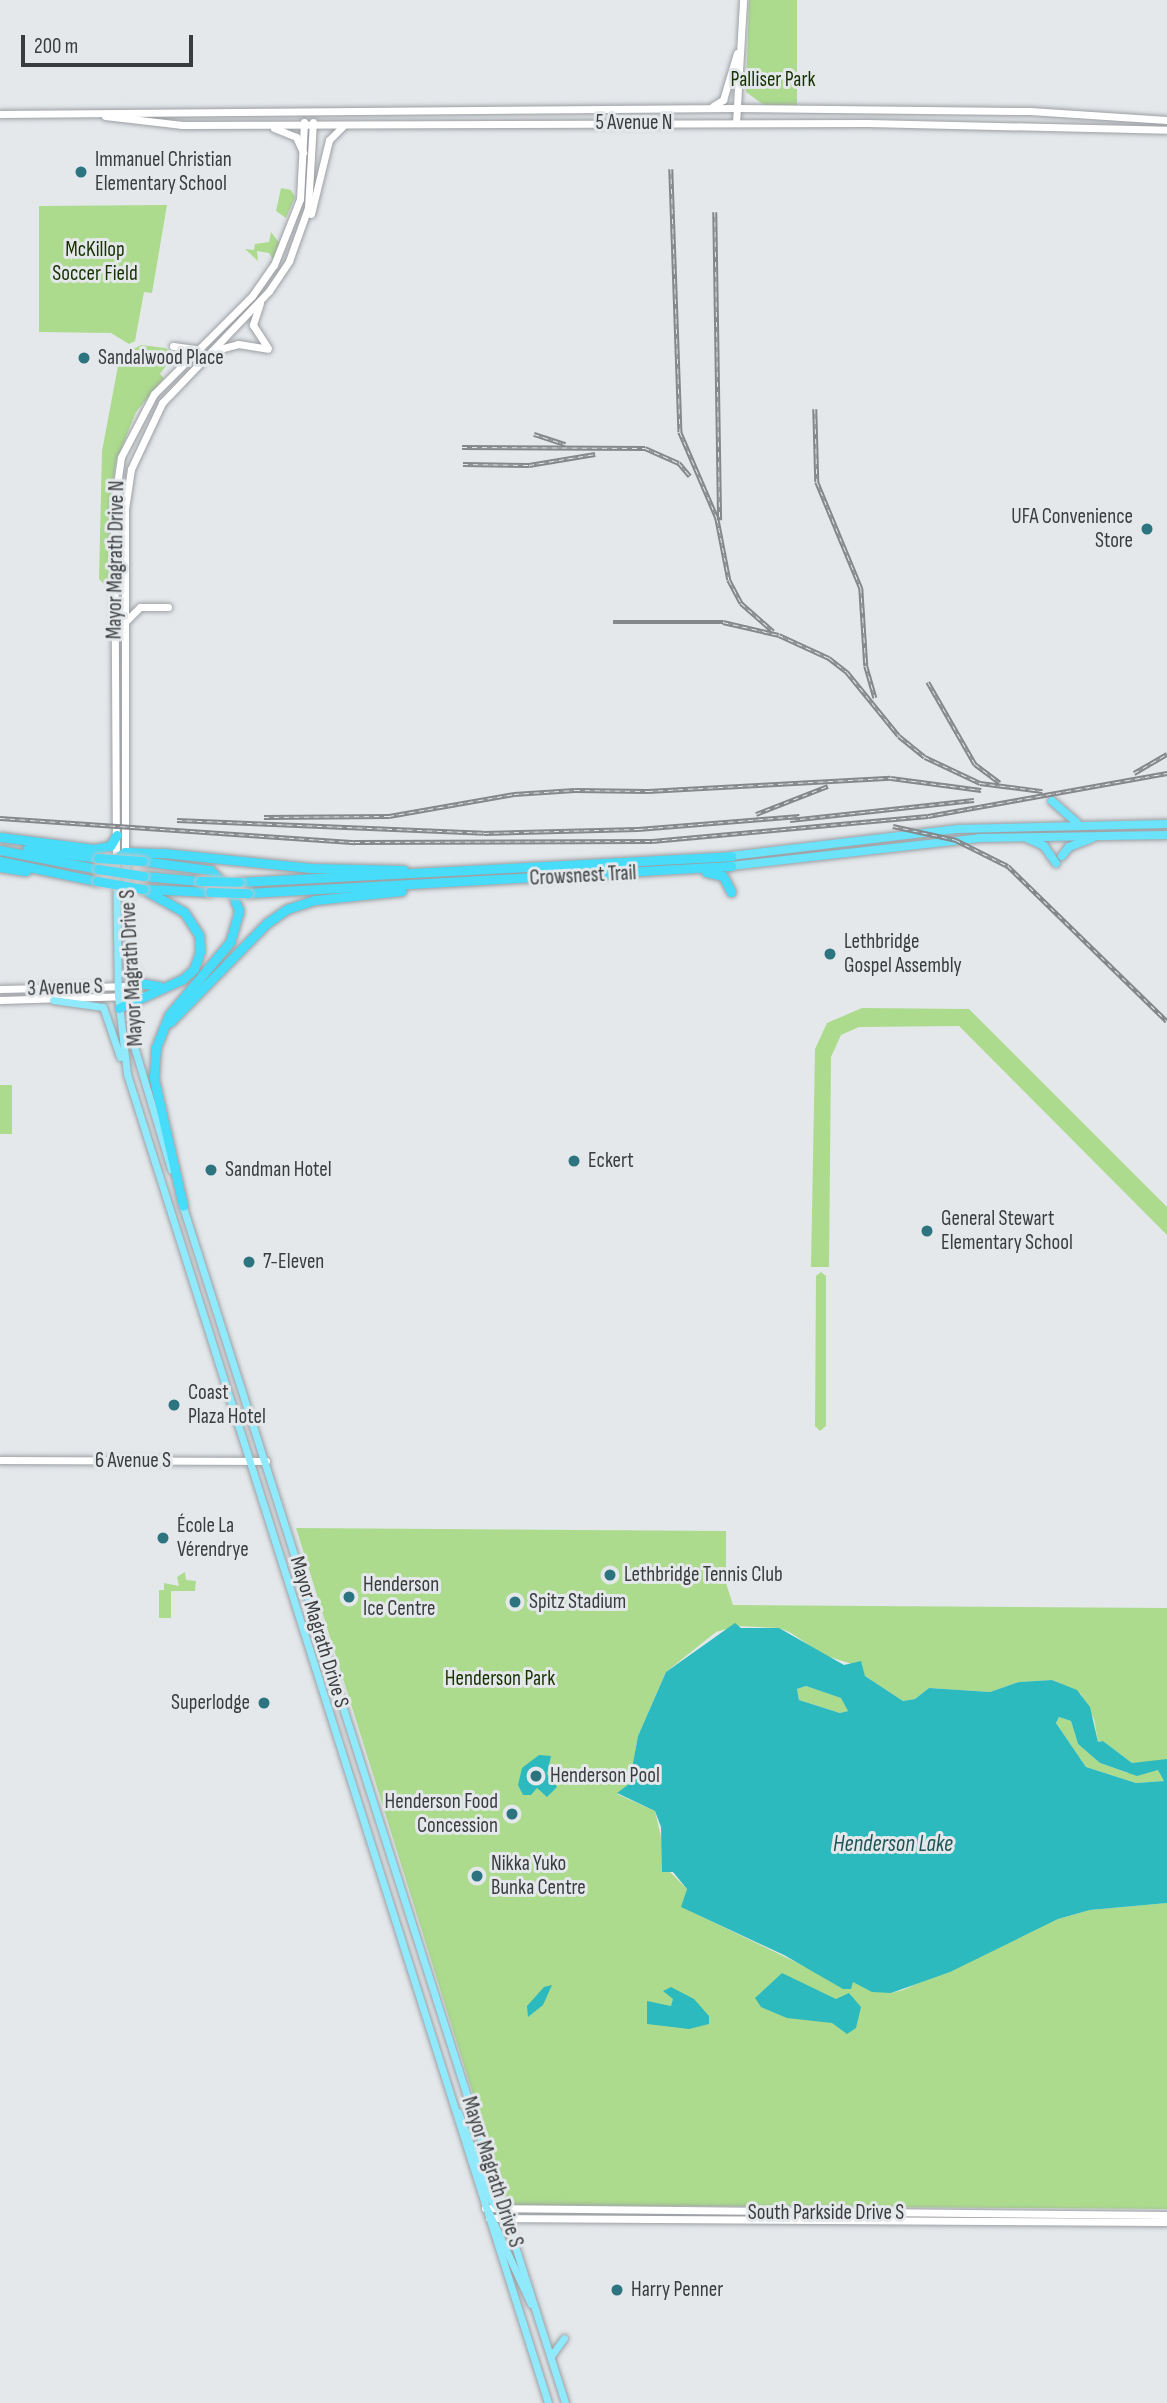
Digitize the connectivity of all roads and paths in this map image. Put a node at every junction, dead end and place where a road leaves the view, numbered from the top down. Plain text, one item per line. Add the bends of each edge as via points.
1 (743, 0) edge
2 (742, 35) junction
3 (737, 108) junction
4 (703, 109) junction
5 (0, 114) edge
6 (304, 114) junction
7 (314, 114) junction
8 (101, 115) junction
9 (1167, 120) edge
10 (736, 123) junction
11 (347, 124) junction
12 (263, 125) junction
13 (309, 125) junction
14 (1167, 130) edge
15 (304, 154) junction
16 (303, 230) junction
17 (262, 299) junction
18 (196, 349) junction
19 (208, 352) junction
20 (179, 367) junction
21 (168, 607) dead end
22 (124, 627) junction
23 (1052, 801) dead end
24 (1080, 824) junction
25 (1167, 824) edge
26 (117, 835) junction
27 (1109, 835) junction
28 (1167, 835) edge
29 (1013, 836) junction
30 (0, 838) edge
31 (0, 847) edge
32 (125, 852) junction
33 (1062, 856) dead end
34 (116, 858) junction
35 (0, 861) edge
36 (731, 861) junction
37 (98, 863) junction
38 (1056, 863) dead end
39 (0, 867) edge
40 (691, 869) junction
41 (493, 870) junction
42 (93, 880) junction
43 (494, 881) junction
44 (143, 889) junction
45 (731, 892) dead end
46 (129, 964) junction
47 (172, 985) junction
48 (118, 986) junction
49 (130, 986) junction
50 (0, 989) edge
51 (118, 996) junction
52 (130, 998) junction
53 (0, 1000) edge
54 (53, 1000) junction
55 (119, 1008) junction
56 (159, 1036) junction
57 (127, 1074) junction
58 (183, 1206) junction
59 (0, 1460) edge
60 (250, 1461) junction
61 (266, 1461) junction
62 (450, 2100) junction
63 (485, 2208) junction
64 (499, 2209) junction
65 (1167, 2215) edge
66 (491, 2218) junction
67 (506, 2218) junction
68 (1167, 2222) edge
69 (535, 2307) junction
70 (544, 2334) junction
71 (551, 2356) junction
72 (548, 2403) edge
73 (565, 2403) edge

1 - 2 main road
2 - 3 main road
2 - 4 main road via 723,100
3 - 4 main road, 5 Avenue N
3 - 9 main road, 5 Avenue N via 1030,111
3 - 10 main road
4 - 7 main road, 5 Avenue N
5 - 8 main road, 5 Avenue N
6 - 7 main road, 5 Avenue N
6 - 8 main road, 5 Avenue N
6 - 13 main road, Mayor Magrath Drive N
7 - 13 main road, Mayor Magrath Drive N
8 - 12 main road, 5 Avenue N via 182,125
10 - 11 main road, 5 Avenue N
10 - 14 main road, 5 Avenue N
11 - 13 main road, 5 Avenue N
11 - 16 main road via 329,140
12 - 13 main road, 5 Avenue N
12 - 15 main road via 290,133
13 - 15 main road, Mayor Magrath Drive N
13 - 16 main road, Mayor Magrath Drive N
15 - 18 main road, Mayor Magrath Drive N via 300,199 274,265 252,296
16 - 17 main road, Mayor Magrath Drive N via 283,272
17 - 19 main road, Mayor Magrath Drive N
17 - 19 main road via 253,325 268,349 238,344
18 - 20 main road, Mayor Magrath Drive N
18 - 20 main road via 173,346
19 - 22 main road, Mayor Magrath Drive N via 162,402 131,470 125,509
20 - 26 main road, Mayor Magrath Drive N via 136,421 116,481
21 - 22 main road via 140,607
22 - 32 main road, Mayor Magrath Drive N
23 - 24 highway
24 - 25 highway, Crowsnest Trail
24 - 36 highway, Crowsnest Trail via 911,832
26 - 30 highway via 110,846 94,849
26 - 34 main road, Mayor Magrath Drive N
27 - 28 highway, Crowsnest Trail
27 - 29 highway, Crowsnest Trail
27 - 33 highway via 1075,844
29 - 36 highway, Crowsnest Trail
29 - 38 highway via 1044,846
31 - 37 highway
32 - 34 highway
32 - 41 highway via 311,868
32 - 46 main road, Mayor Magrath Drive S
34 - 48 main road, Mayor Magrath Drive S
35 - 42 highway, Crowsnest Trail
36 - 40 highway, Crowsnest Trail
36 - 41 highway, Crowsnest Trail
37 - 41 highway, Crowsnest Trail, bridge via 143,876 239,882
37 - 56 highway, bridge via 144,861 210,870 231,890 239,911 230,942 176,1006
39 - 42 highway
40 - 43 highway, Crowsnest Trail
40 - 45 highway via 720,874
42 - 44 highway, Crowsnest Trail, bridge
43 - 44 highway, Crowsnest Trail, bridge via 248,892
43 - 56 highway via 315,900 287,909 267,923
44 - 47 highway via 184,912 200,935 194,969
46 - 47 highway via 144,985
46 - 49 main road, Mayor Magrath Drive S
47 - 52 highway
48 - 49 main road, 3 Avenue S
48 - 50 main road, 3 Avenue S
48 - 51 main road, Mayor Magrath Drive S
49 - 52 main road, Mayor Magrath Drive S
51 - 52 main road, 3 Avenue S
51 - 54 main road, 3 Avenue S
51 - 55 main road, Mayor Magrath Drive S
52 - 55 highway
52 - 58 main road, Mayor Magrath Drive S via 142,1081
53 - 54 main road, 3 Avenue S
54 - 57 main road via 103,1007
55 - 57 main road, Mayor Magrath Drive S
56 - 58 highway via 154,1079
57 - 60 main road, Mayor Magrath Drive S
58 - 61 main road, Mayor Magrath Drive S
59 - 60 main road, 6 Avenue S
60 - 61 main road, 6 Avenue S
60 - 62 main road, Mayor Magrath Drive S
61 - 64 main road, Mayor Magrath Drive S
62 - 63 main road, Mayor Magrath Drive S
62 - 64 main road
63 - 64 main road, South Parkside Drive S
63 - 66 main road, Mayor Magrath Drive S
64 - 65 main road, South Parkside Drive S
64 - 67 main road, Mayor Magrath Drive S
66 - 67 main road, South Parkside Drive S
66 - 69 main road via 529,2303
66 - 72 main road, Mayor Magrath Drive S
67 - 68 main road, South Parkside Drive S
67 - 69 main road, Mayor Magrath Drive S
69 - 70 main road, Mayor Magrath Drive S
70 - 71 main road, Mayor Magrath Drive S
70 - 71 main road via 564,2339
71 - 73 main road, Mayor Magrath Drive S

